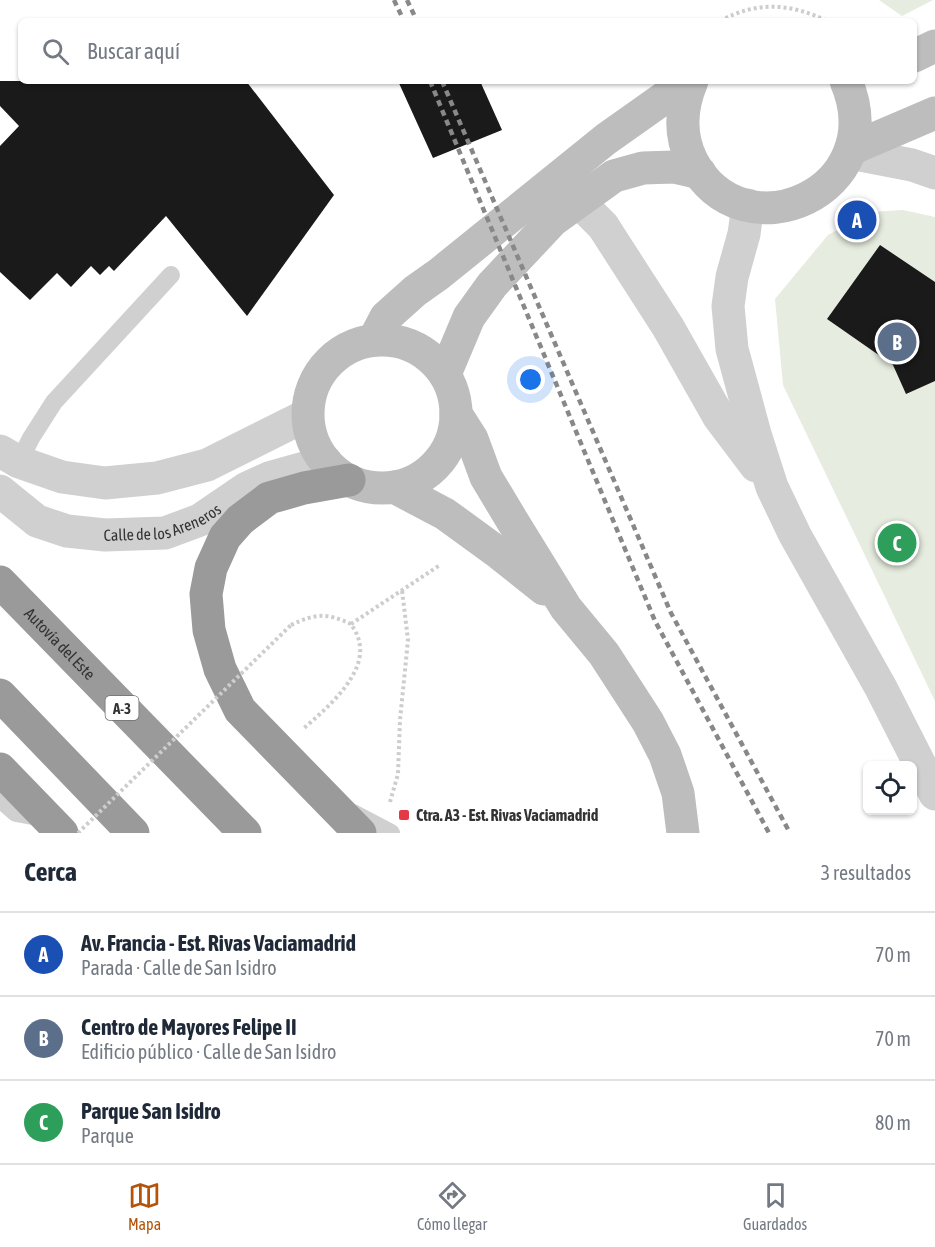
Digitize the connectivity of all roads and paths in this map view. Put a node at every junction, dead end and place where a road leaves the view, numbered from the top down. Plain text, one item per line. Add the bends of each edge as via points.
1 (726, 18) edge
2 (820, 18) edge
3 (935, 46) edge
4 (917, 55) edge
5 (684, 84) edge
6 (691, 84) edge
7 (847, 84) edge
8 (935, 113) edge
9 (850, 151) junction
10 (935, 172) edge
11 (700, 173) junction
12 (578, 201) junction
13 (748, 205) junction
14 (171, 275) dead end
15 (374, 340) junction
16 (445, 374) junction
17 (456, 414) junction
18 (307, 415) junction
19 (9, 456) edge
20 (337, 471) junction
21 (394, 486) junction
22 (772, 487) junction
23 (0, 491) edge
24 (440, 565) dead end
25 (0, 582) edge
26 (402, 590) junction
27 (567, 608) junction
28 (351, 624) junction
29 (0, 695) edge
30 (276, 749) junction
31 (0, 770) edge
32 (935, 794) edge
33 (0, 799) edge
34 (330, 801) junction
35 (390, 802) dead end
36 (55, 826) edge
37 (78, 833) edge
38 (133, 833) edge
39 (245, 833) edge
40 (360, 833) edge
41 (391, 833) edge
42 (683, 833) edge

1 - 2 path via 767,5
3 - 4 street
5 - 15 street via 414,291 386,317
6 - 11 street via 683,125 688,150
7 - 9 street via 856,119
8 - 9 street
9 - 10 street
9 - 13 street via 835,176 815,195 776,207
11 - 12 street via 675,167 643,168 614,176
11 - 13 street via 718,191
12 - 16 street via 553,220 492,285 468,317
12 - 22 street via 603,226 668,327 719,417
13 - 22 street via 732,277 729,326 739,380
14 - 19 lane via 54,402 31,438
15 - 16 street via 401,342 418,349
15 - 18 street via 351,346 326,365 314,385
16 - 17 street
17 - 21 street via 452,439 438,462 419,478
17 - 27 street via 472,439 486,477
18 - 19 street via 207,465 157,478 105,483 62,477
18 - 20 street via 313,440
20 - 21 street via 371,487
20 - 23 street, Calle de los Areneros via 269,478 200,520 165,533 105,535 68,531 37,521
20 - 30 highway via 304,488 269,498 240,520 225,537 211,568 206,594 209,630 220,669 240,710
21 - 27 street via 445,514
22 - 32 street
24 - 26 path
25 - 39 highway, Autovía del Este / A-3
26 - 28 path
26 - 35 path via 408,640 398,774
27 - 42 street via 603,654 665,755 678,793
28 - 30 path via 360,642 358,668 331,704
28 - 37 path, bridge via 333,616 309,616 291,625
29 - 38 highway
30 - 34 highway
31 - 36 highway
33 - 36 lane via 16,813
34 - 40 highway
34 - 41 lane

